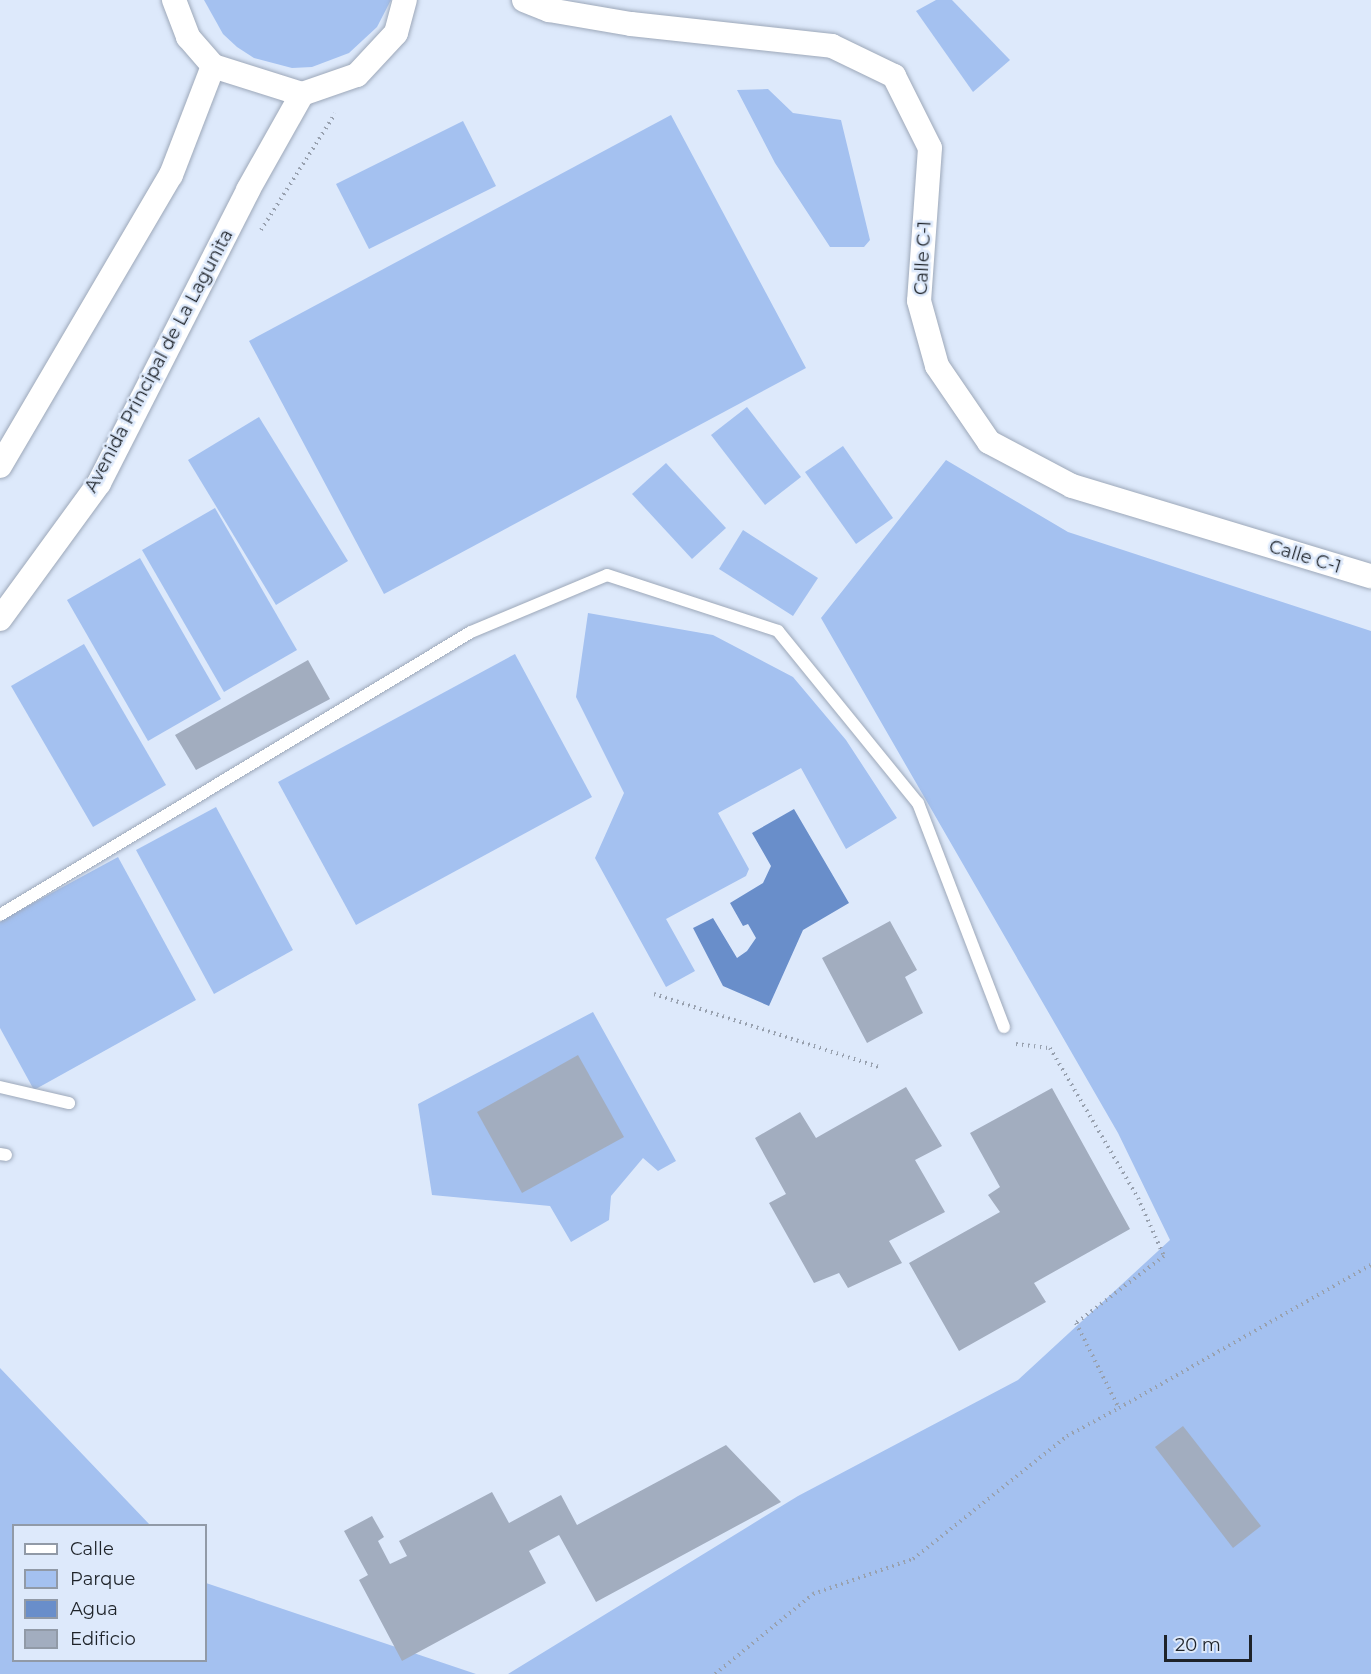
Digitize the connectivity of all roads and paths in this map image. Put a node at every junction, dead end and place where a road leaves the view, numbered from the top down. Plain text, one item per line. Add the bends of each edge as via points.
1 (174, 0) edge
2 (405, 0) edge
3 (524, 0) edge
4 (213, 66) junction
5 (302, 94) junction
6 (0, 466) edge
7 (1371, 576) edge
8 (0, 619) edge
9 (0, 915) edge
10 (654, 994) dead end
11 (1004, 1027) joint
12 (879, 1067) dead end
13 (0, 1087) edge
14 (69, 1103) dead end
15 (1371, 1265) edge
16 (1119, 1408) junction
17 (715, 1674) edge

1 - 4 street via 188,37
2 - 5 street via 396,33 357,75
3 - 7 street, Calle C-1 via 549,10 630,24 832,46 894,76 930,148 919,301 937,366 989,442 1072,486
4 - 5 street
4 - 6 street via 171,175
5 - 8 street, Avenida Principal de La Lagunita via 248,190 99,483
9 - 11 lane via 471,632 607,575 778,631 918,803
10 - 12 path
11 - 16 path via 1013,1044 1050,1048 1138,1198 1164,1256 1076,1323
13 - 14 lane
15 - 16 path
16 - 17 path via 1067,1436 913,1558 813,1594

